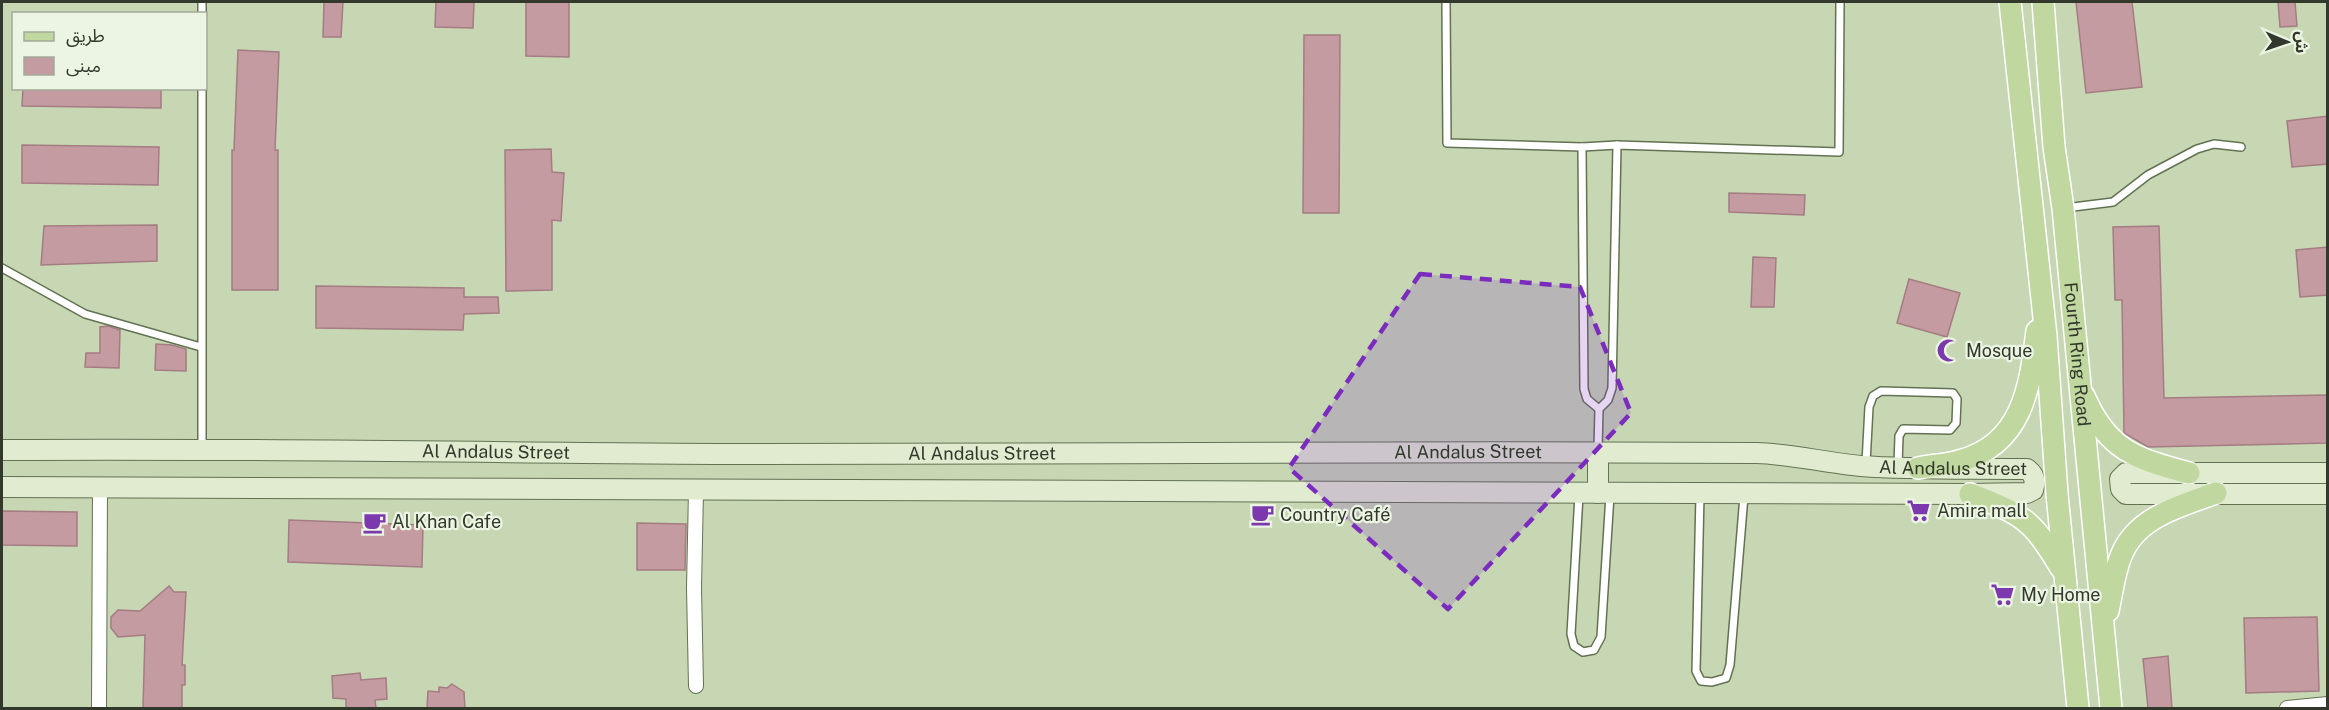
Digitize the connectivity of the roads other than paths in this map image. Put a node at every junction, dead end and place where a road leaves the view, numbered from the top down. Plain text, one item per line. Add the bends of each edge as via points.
1 (1446, 2) edge
2 (1840, 2) edge
3 (2010, 2) edge
4 (2043, 2) edge
5 (202, 90) edge
6 (1617, 145) junction
7 (1582, 147) junction
8 (2241, 147) dead end
9 (2063, 208) junction
10 (2, 268) edge
11 (2042, 292) junction
12 (201, 347) junction
13 (2078, 379) junction
14 (1599, 409) junction
15 (202, 448) junction
16 (2, 450) edge
17 (1598, 452) junction
18 (1866, 466) junction
19 (1908, 468) junction
20 (2189, 473) junction
21 (2328, 473) edge
22 (2, 487) edge
23 (100, 487) junction
24 (696, 490) junction
25 (1596, 493) junction
26 (1701, 493) junction
27 (1744, 493) junction
28 (2216, 493) junction
29 (1970, 494) junction
30 (2328, 494) edge
31 (2065, 574) junction
32 (2104, 633) junction
33 (696, 686) dead end
34 (2328, 704) edge
35 (99, 708) edge
36 (2078, 708) edge
37 (2110, 708) edge
38 (2287, 708) edge

1 - 7 lane via 1447,143
2 - 6 lane via 1839,152
3 - 11 main road, Fourth Ring Road
4 - 9 main road, Fourth Ring Road via 2054,147
5 - 12 lane
6 - 7 lane
6 - 14 lane via 1612,388
7 - 14 lane via 1584,389 1587,399
8 - 9 lane via 2214,144 2197,149 2148,175 2113,202
9 - 13 main road, Fourth Ring Road
10 - 12 lane via 85,314
11 - 19 main road via 2028,390 2011,427 1979,454 1960,461
11 - 31 main road, Fourth Ring Road
12 - 15 lane
13 - 20 main road via 2093,417 2113,441 2138,458
13 - 32 main road, Fourth Ring Road
14 - 17 lane
15 - 16 main road, Al Andalus Street
15 - 17 main road, Al Andalus Street via 747,454
17 - 18 main road, Al Andalus Street via 1784,454
17 - 25 main road
18 - 19 main road, Al Andalus Street
18 - 19 lane via 1873,396 1881,391 1953,393 1957,399 1956,423 1950,430 1903,429 1899,436
19 - 29 main road, Al Andalus Street via 2027,469 2035,482 2033,490 2027,493
20 - 21 main road
20 - 28 main road via 2126,473 2120,479 2121,489 2126,494
22 - 23 main road, Al Andalus Street
23 - 24 main road, Al Andalus Street
23 - 35 street
24 - 25 main road, Al Andalus Street
24 - 33 street
25 - 25 lane via 1571,634 1575,646 1583,652 1594,650 1601,637
25 - 26 main road, Al Andalus Street
26 - 27 main road, Al Andalus Street
26 - 27 lane via 1696,671 1701,681 1712,682 1726,678 1730,665
27 - 29 main road, Al Andalus Street
28 - 30 main road
28 - 32 main road via 2151,519 2133,535 2121,555
29 - 31 main road via 2028,521
31 - 36 main road, Fourth Ring Road
32 - 37 main road, Fourth Ring Road
34 - 38 street

